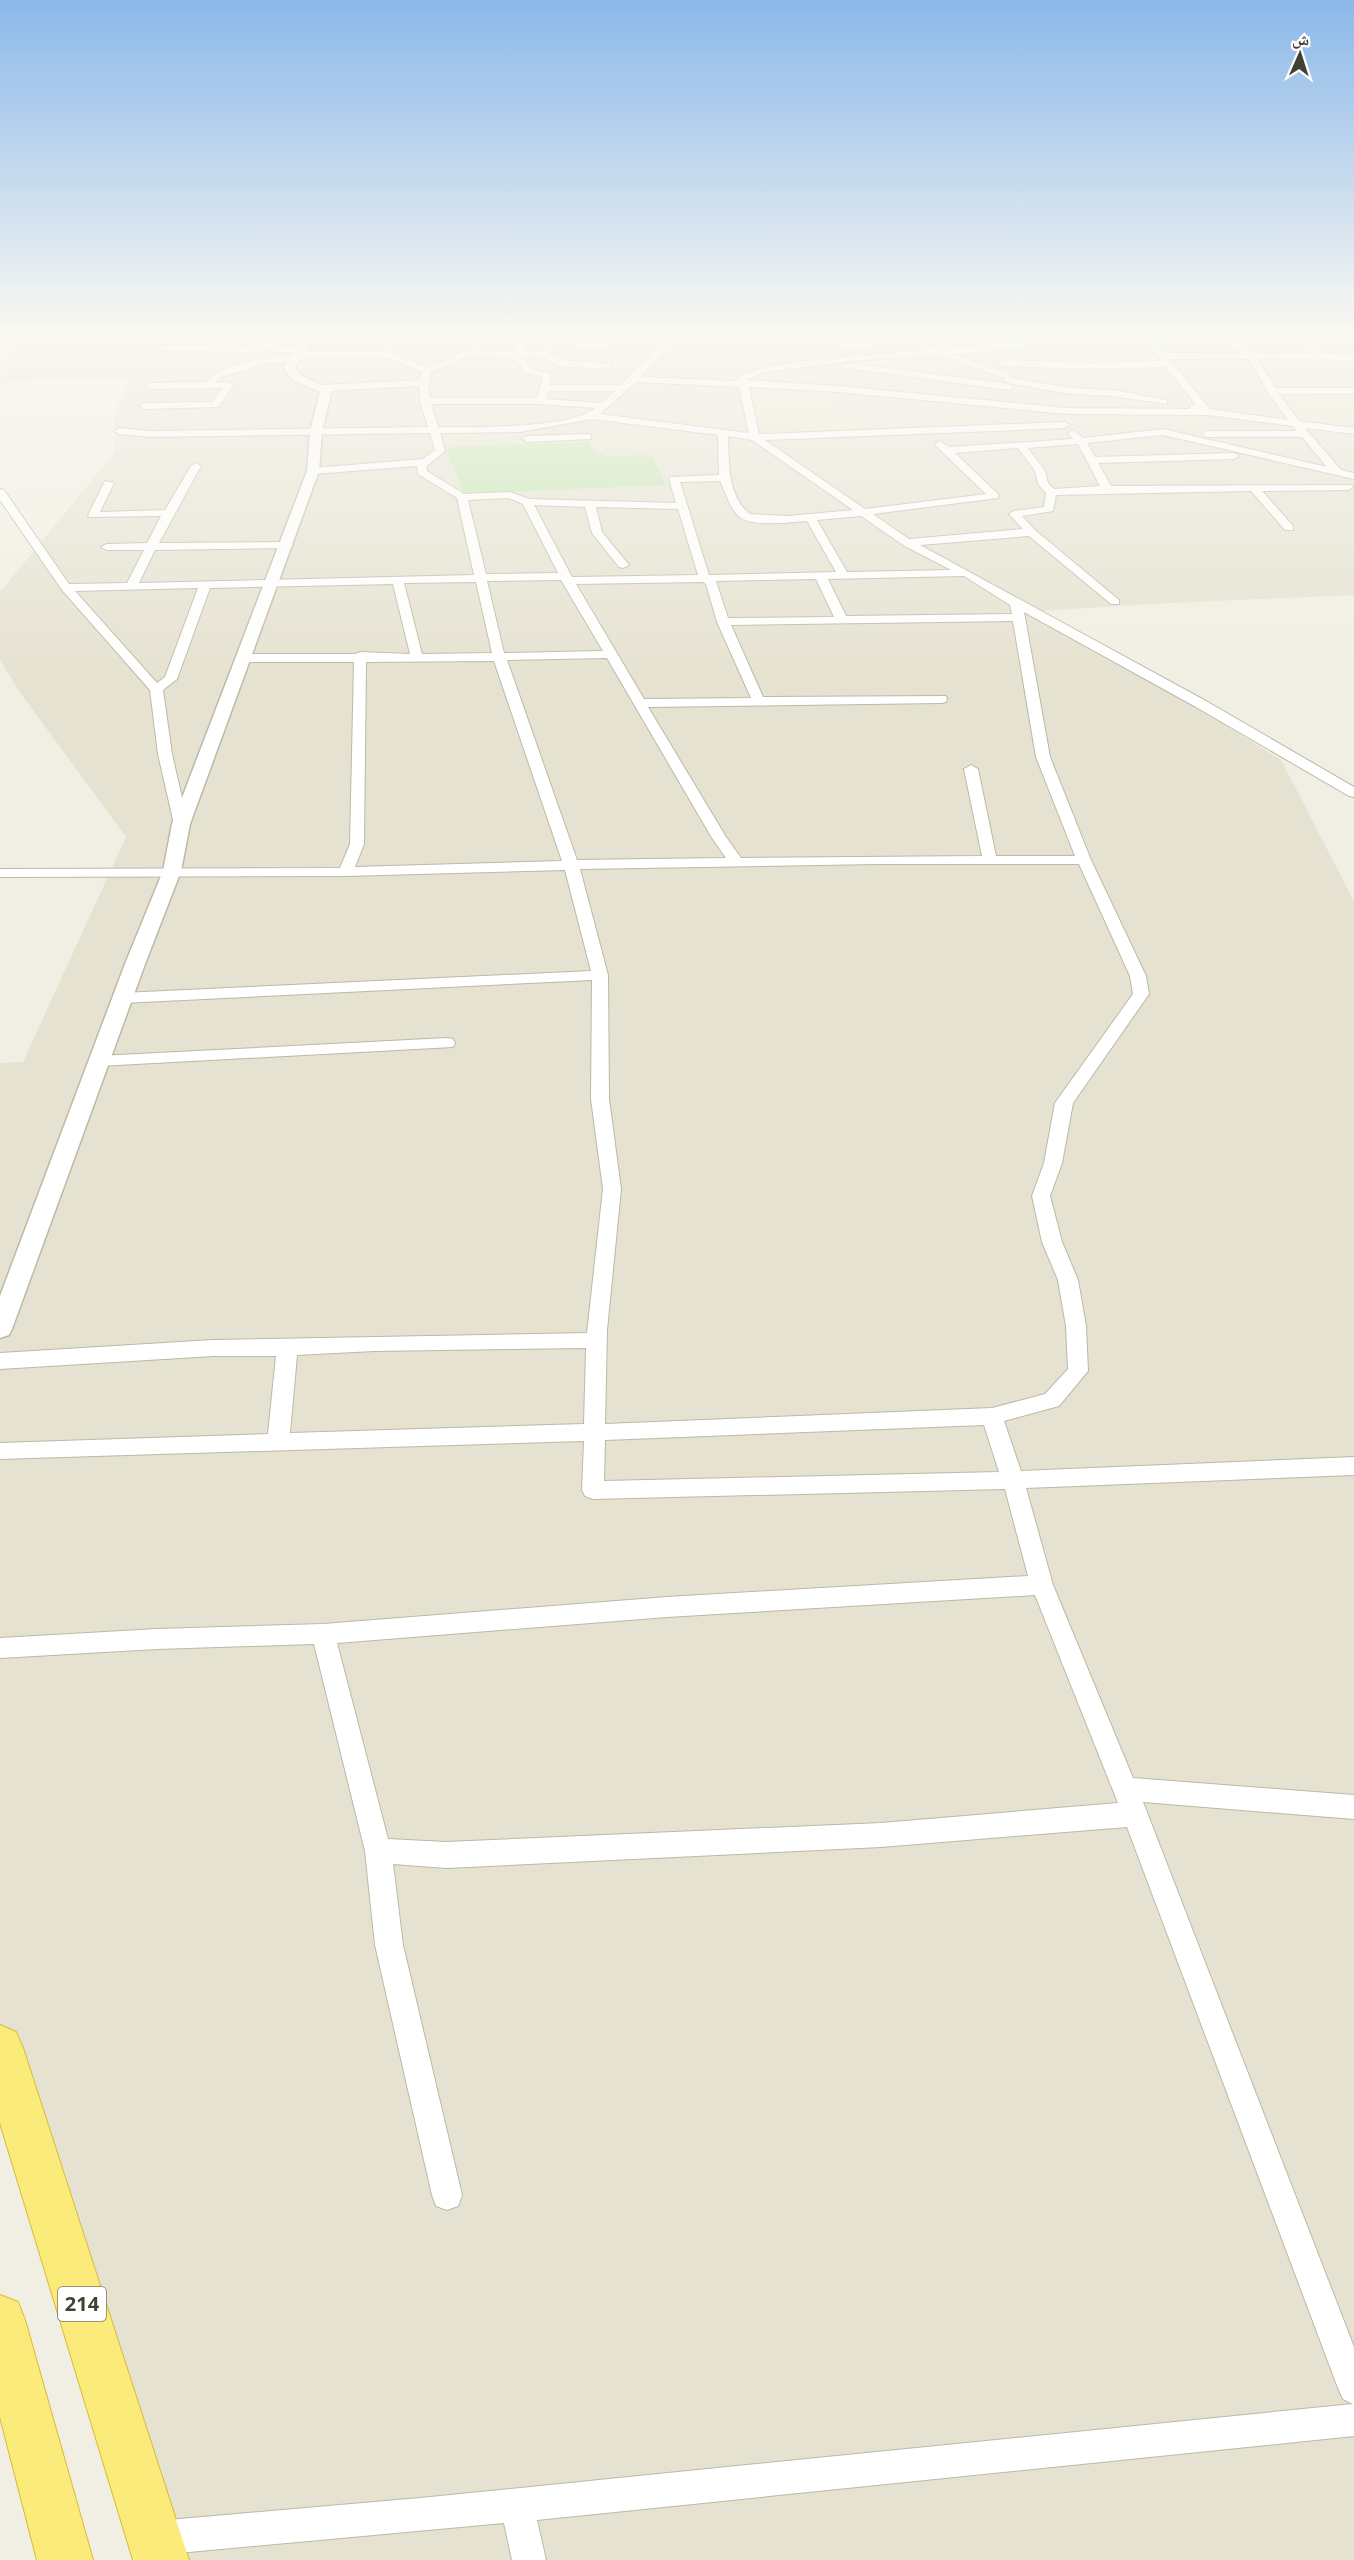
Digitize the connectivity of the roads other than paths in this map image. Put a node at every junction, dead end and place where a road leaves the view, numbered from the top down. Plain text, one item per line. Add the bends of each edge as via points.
1 (315, 444) edge
2 (443, 444) edge
3 (723, 444) edge
4 (765, 444) edge
5 (941, 444) edge
6 (1029, 444) edge
7 (1083, 444) edge
8 (1218, 444) edge
9 (1314, 444) edge
10 (1021, 445) junction
11 (947, 450) junction
12 (1263, 455) junction
13 (1130, 459) junction
14 (1092, 460) junction
15 (425, 462) junction
16 (196, 466) dead end
17 (313, 471) junction
18 (1338, 472) junction
19 (1354, 476) edge
20 (724, 478) junction
21 (109, 483) dead end
22 (1254, 488) junction
23 (1107, 489) junction
24 (1178, 489) junction
25 (1351, 491) edge
26 (0, 492) edge
27 (1051, 492) junction
28 (462, 497) junction
29 (527, 502) junction
30 (590, 504) junction
31 (1004, 505) junction
32 (681, 506) junction
33 (859, 511) junction
34 (168, 513) junction
35 (810, 517) junction
36 (1289, 528) dead end
37 (1031, 532) junction
38 (907, 543) junction
39 (287, 545) junction
40 (107, 547) dead end
41 (153, 547) junction
42 (623, 565) dead end
43 (966, 573) junction
44 (820, 575) junction
45 (843, 575) junction
46 (480, 576) junction
47 (704, 577) junction
48 (566, 578) junction
49 (398, 581) junction
50 (272, 583) junction
51 (132, 585) junction
52 (205, 585) junction
53 (66, 588) junction
54 (1115, 603) dead end
55 (1018, 610) junction
56 (842, 620) junction
57 (723, 622) junction
58 (611, 654) junction
59 (360, 656) junction
60 (499, 656) junction
61 (242, 658) junction
62 (417, 658) junction
63 (156, 689) junction
64 (941, 699) dead end
65 (759, 702) junction
66 (641, 703) junction
67 (971, 769) dead end
68 (1354, 793) edge
69 (181, 824) junction
70 (990, 860) junction
71 (1084, 860) junction
72 (737, 863) junction
73 (571, 865) junction
74 (172, 871) junction
75 (346, 872) junction
76 (0, 873) edge
77 (600, 975) junction
78 (122, 998) junction
79 (447, 1043) dead end
80 (99, 1061) junction
81 (0, 1329) edge
82 (597, 1340) junction
83 (287, 1348) junction
84 (0, 1361) edge
85 (992, 1416) junction
86 (594, 1432) junction
87 (278, 1443) junction
88 (0, 1451) edge
89 (1354, 1466) edge
90 (1013, 1480) junction
91 (1042, 1585) junction
92 (323, 1634) junction
93 (0, 1648) edge
94 (1125, 1788) junction
95 (1354, 1807) edge
96 (1134, 1814) junction
97 (378, 1851) junction
98 (0, 2048) edge
99 (447, 2194) dead end
100 (0, 2320) edge
101 (1354, 2388) edge
102 (1354, 2420) edge
103 (517, 2506) junction
104 (157, 2549) edge
105 (64, 2560) edge
106 (530, 2560) edge

1 - 17 street
2 - 15 street via 440,452
3 - 20 street
4 - 33 street
5 - 11 street
6 - 10 street
7 - 14 street
8 - 12 street
9 - 18 street
10 - 11 street
10 - 27 street
11 - 31 street
12 - 13 street
12 - 18 street
13 - 14 street
13 - 24 street
14 - 23 street
15 - 17 street
15 - 28 street via 422,472
16 - 34 street
17 - 39 street
18 - 19 street
18 - 25 street
20 - 32 street via 674,479
20 - 35 street via 747,517
21 - 34 street via 93,515
22 - 24 street
22 - 25 street
22 - 36 street
23 - 24 street
23 - 27 street
26 - 53 street
27 - 31 street via 1049,509
28 - 29 street via 510,495
28 - 46 street
29 - 30 street
29 - 48 street
30 - 32 street
30 - 42 street via 597,532
31 - 33 street
31 - 37 street
32 - 47 street
33 - 35 street
33 - 38 street
34 - 41 street
35 - 45 street
37 - 38 street
37 - 54 street
38 - 43 street
39 - 41 street
39 - 50 street
40 - 41 street
41 - 51 street
43 - 45 street
43 - 55 street
44 - 45 street
44 - 47 street
44 - 56 street
46 - 48 street
46 - 49 street
46 - 60 street
47 - 48 street
47 - 57 street via 711,583
48 - 58 street
49 - 50 street
49 - 62 street
50 - 52 street
50 - 61 street
51 - 52 street
51 - 53 street
52 - 63 street via 171,679
53 - 63 street
55 - 56 street
55 - 68 street via 1192,698
55 - 71 street via 1042,757
56 - 57 street
57 - 65 street
58 - 60 street
58 - 66 street
59 - 61 street
59 - 62 street
59 - 75 street via 357,844
60 - 62 street
60 - 73 street
61 - 69 street
63 - 69 street
64 - 65 street
65 - 66 street
66 - 72 street
67 - 70 street
69 - 74 street
70 - 71 street
70 - 72 street
71 - 85 street via 1138,976 1141,994 1064,1103 1053,1163 1041,1196 1052,1242 1068,1280 1078,1371 1052,1400
72 - 73 street
73 - 75 street
73 - 77 street
74 - 75 street
74 - 76 street
74 - 78 street
77 - 78 street
77 - 82 street via 600,1099 612,1190
78 - 80 street
79 - 80 street
80 - 81 street
82 - 83 street
82 - 86 street
83 - 84 street via 213,1348
83 - 87 street
85 - 86 street
85 - 90 street
86 - 87 street
86 - 90 street via 593,1490
87 - 88 street
89 - 90 street
90 - 91 street
91 - 92 street via 667,1607
91 - 94 street
92 - 93 street
92 - 97 street
94 - 95 street
94 - 96 street
96 - 97 street via 858,1836 446,1855
96 - 101 street
97 - 99 street via 389,1945
98 - 104 highway, 214
100 - 105 highway
102 - 103 street
103 - 104 street
103 - 106 street

